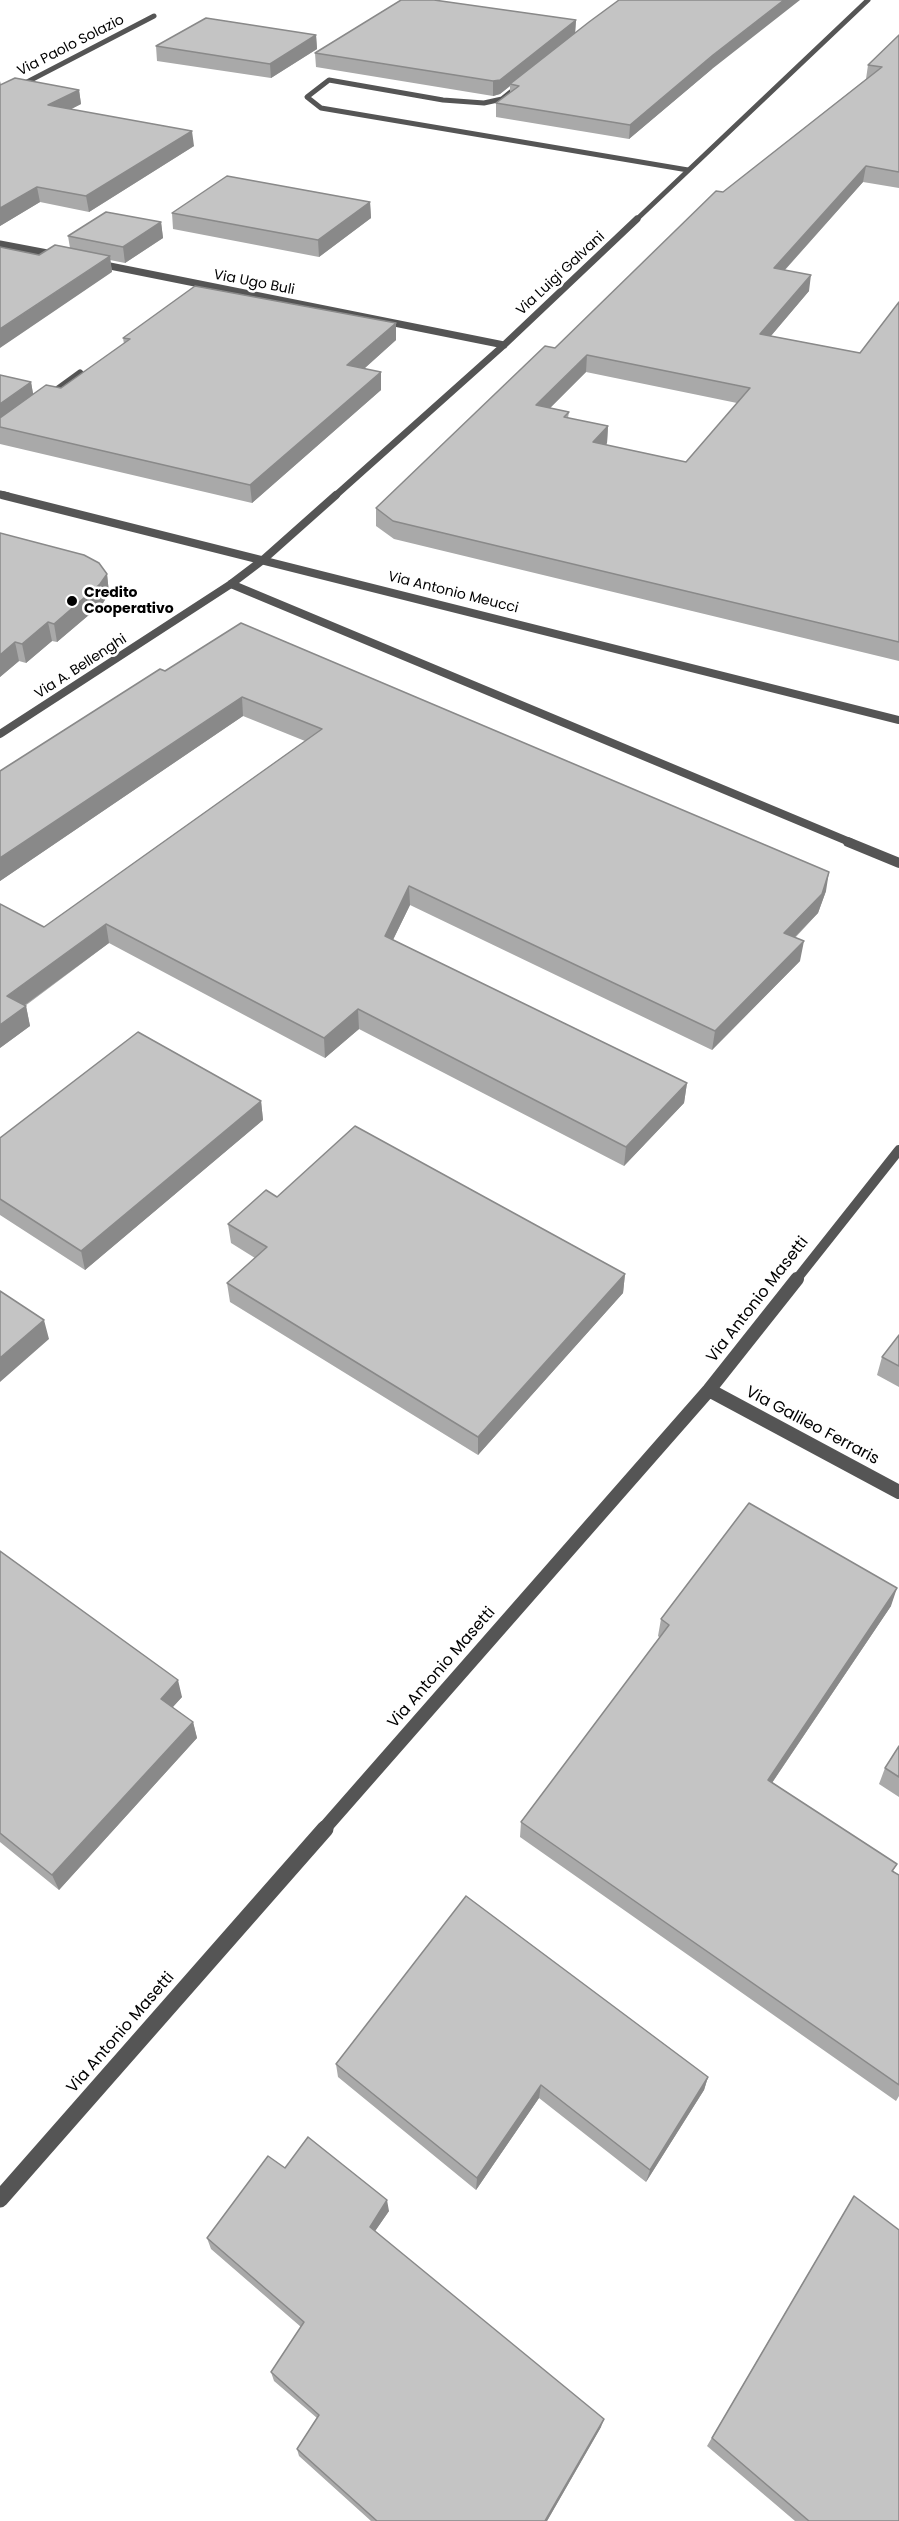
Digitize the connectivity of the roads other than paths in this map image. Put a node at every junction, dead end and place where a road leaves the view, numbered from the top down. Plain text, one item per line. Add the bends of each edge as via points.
1 (868, 0) edge
2 (154, 16) dead end
3 (528, 78) edge
4 (0, 96) edge
5 (688, 170) junction
6 (0, 244) edge
7 (70, 258) edge
8 (82, 260) edge
9 (504, 345) junction
10 (80, 374) edge
11 (36, 406) edge
12 (0, 494) edge
13 (264, 559) junction
14 (231, 584) junction
15 (899, 720) edge
16 (0, 734) edge
17 (899, 863) edge
18 (899, 1150) edge
19 (709, 1390) junction
20 (899, 1492) edge
21 (0, 2199) edge

1 - 5 street, Via Luigi Galvani
2 - 4 street, Via Paolo Solazio
3 - 5 street via 502,99 484,103 329,81 307,97 321,108
5 - 9 street, Via Luigi Galvani
6 - 7 street
8 - 9 street, Via Ugo Buli
9 - 13 street, Via Luigi Galvani
10 - 11 street
12 - 13 street, Via Antonio Meucci
13 - 14 street, Via A. Bellenghi
13 - 15 street, Via Antonio Meucci
14 - 16 street, Via A. Bellenghi
14 - 17 street
18 - 19 street, Via Antonio Masetti
19 - 20 street, Via Galileo Ferraris
19 - 21 street, Via Antonio Masetti

